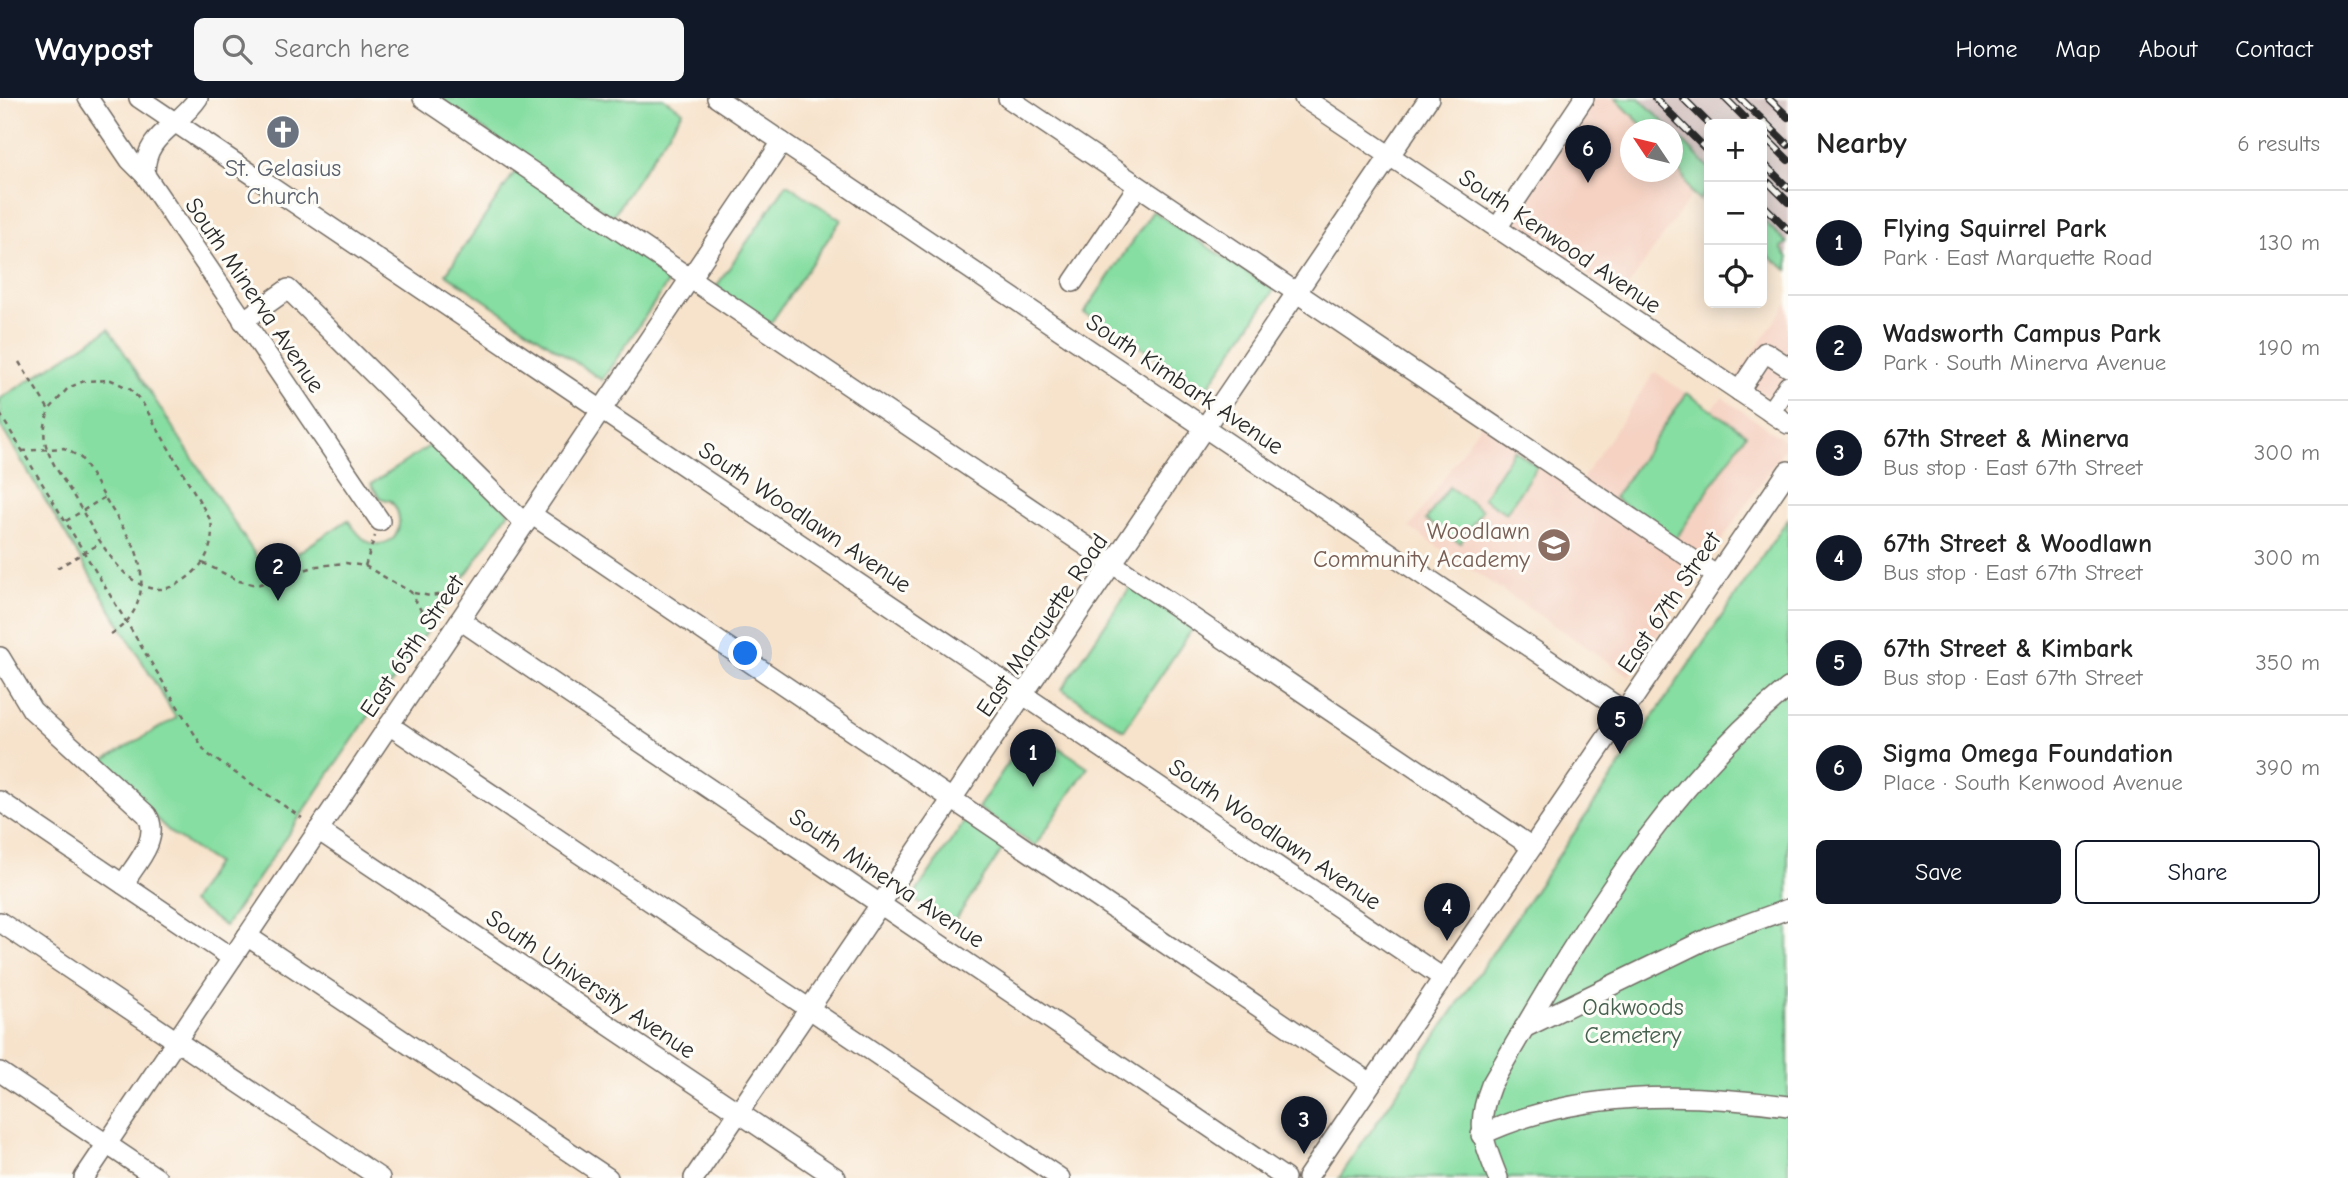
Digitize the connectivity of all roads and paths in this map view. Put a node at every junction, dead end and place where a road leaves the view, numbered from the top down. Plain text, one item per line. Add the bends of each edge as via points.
1 (88, 98) edge
2 (139, 98) edge
3 (198, 98) edge
4 (423, 98) edge
5 (717, 98) edge
6 (1008, 98) edge
7 (1304, 98) edge
8 (1429, 98) edge
9 (1584, 98) edge
10 (176, 123) junction
11 (782, 142) junction
12 (1390, 157) junction
13 (145, 175) junction
14 (1138, 186) junction
15 (1497, 228) junction
16 (690, 279) junction
17 (1073, 282) dead end
18 (1297, 294) junction
19 (243, 321) junction
20 (19, 362) dead end
21 (1788, 367) edge
22 (1788, 386) edge
23 (1739, 391) junction
24 (49, 410) junction
25 (601, 410) junction
26 (1770, 412) junction
27 (0, 414) edge
28 (1788, 424) edge
29 (1206, 428) junction
30 (47, 449) junction
31 (22, 451) junction
32 (1788, 471) edge
33 (105, 497) junction
34 (83, 511) junction
35 (528, 519) junction
36 (65, 521) junction
37 (380, 521) dead end
38 (101, 543) junction
39 (373, 543) dead end
40 (85, 553) junction
41 (203, 564) junction
42 (1114, 564) junction
43 (365, 566) junction
44 (57, 568) dead end
45 (1717, 576) junction
46 (141, 584) junction
47 (411, 592) junction
48 (465, 597) dead end
49 (460, 620) junction
50 (128, 624) junction
51 (111, 634) dead end
52 (438, 635) dead end
53 (0, 656) edge
54 (1788, 688) edge
55 (1024, 695) junction
56 (1624, 711) junction
57 (389, 725) junction
58 (953, 798) junction
59 (0, 801) edge
60 (302, 818) dead end
61 (318, 830) junction
62 (1532, 847) junction
63 (123, 884) junction
64 (880, 904) junction
65 (1788, 909) edge
66 (0, 922) edge
67 (247, 936) junction
68 (232, 958) junction
69 (1443, 978) junction
70 (809, 1008) junction
71 (1524, 1028) junction
72 (176, 1041) junction
73 (0, 1072) edge
74 (1371, 1083) junction
75 (1788, 1106) edge
76 (738, 1112) junction
77 (1481, 1135) junction
78 (107, 1144) junction
79 (84, 1178) edge
80 (157, 1178) edge
81 (380, 1178) edge
82 (608, 1178) edge
83 (694, 1178) edge
84 (836, 1178) edge
85 (1060, 1178) edge
86 (1285, 1178) edge
87 (1307, 1178) edge
88 (1498, 1178) edge

1 - 13 street, South Minerva Avenue
2 - 10 street, South Woodlawn Avenue
3 - 10 street
4 - 16 street
5 - 11 street, South Kimbark Avenue
6 - 14 street
7 - 12 street, South Kenwood Avenue
8 - 12 street, East Marquette Road
9 - 15 street
10 - 13 street via 145,155
10 - 25 street, South Woodlawn Avenue
11 - 16 street, East 65th Street
11 - 29 street, South Kimbark Avenue
12 - 15 street, South Kenwood Avenue
12 - 18 street, East Marquette Road
13 - 19 street, South Minerva Avenue
14 - 17 street
14 - 18 street
15 - 23 street, South Kenwood Avenue
16 - 25 street, East 65th Street
16 - 42 street
18 - 29 street, East Marquette Road
18 - 45 street
19 - 35 street via 288,289
19 - 37 street, South Minerva Avenue
20 - 24 path
21 - 23 street via 1765,352
22 - 26 street
23 - 26 street, South Kenwood Avenue
24 - 30 path via 44,433
24 - 41 path via 68,388 85,381 111,380 135,393 209,514 212,536
25 - 35 street, East 65th Street
25 - 55 street, South Woodlawn Avenue
26 - 28 street, South Kenwood Avenue
27 - 31 path
29 - 42 street, East Marquette Road
29 - 56 street, South Kimbark Avenue
30 - 31 path
30 - 33 path via 64,448 81,458
30 - 34 path
31 - 36 path
32 - 45 street, East 67th Street
33 - 34 path
33 - 46 path via 136,552
34 - 36 path
34 - 38 path
35 - 49 street, East 65th Street
35 - 58 street
36 - 40 path
38 - 40 path
38 - 46 path via 120,572
39 - 43 path
40 - 44 path
40 - 50 path
41 - 43 path via 239,582 257,585 317,566
41 - 46 path via 181,582 158,587
42 - 55 street, East Marquette Road
42 - 62 street
43 - 47 path
45 - 56 street, East 67th Street
46 - 50 path
47 - 48 path via 430,596 457,592
47 - 52 path
49 - 57 street, East 65th Street
49 - 64 street, South Minerva Avenue
50 - 51 path
50 - 60 path via 206,753
53 - 63 street via 32,710 152,824 149,841
54 - 71 street via 1718,752 1643,845
55 - 58 street, East Marquette Road
55 - 69 street, South Woodlawn Avenue
56 - 62 street, East 67th Street
57 - 61 street, East 65th Street
57 - 70 street
58 - 64 street, East Marquette Road
58 - 74 street
59 - 63 street
61 - 67 street, East 65th Street
61 - 76 street, South University Avenue
62 - 69 street, East 67th Street
63 - 68 street
64 - 70 street, East Marquette Road
64 - 86 street, South Minerva Avenue
65 - 71 street via 1711,937
66 - 72 street
67 - 68 street, East 65th Street
67 - 82 street
68 - 72 street, East 65th Street
69 - 74 street, East 67th Street
70 - 76 street, East Marquette Road
70 - 85 street
71 - 77 street via 1491,1085 1483,1105
72 - 78 street, East 65th Street
72 - 81 street
73 - 78 street
74 - 87 street, East 67th Street
75 - 77 street via 1711,1097 1628,1099 1543,1112
76 - 83 street, East Marquette Road
76 - 84 street, South University Avenue
77 - 88 street
78 - 79 street, East 65th Street
78 - 80 street

